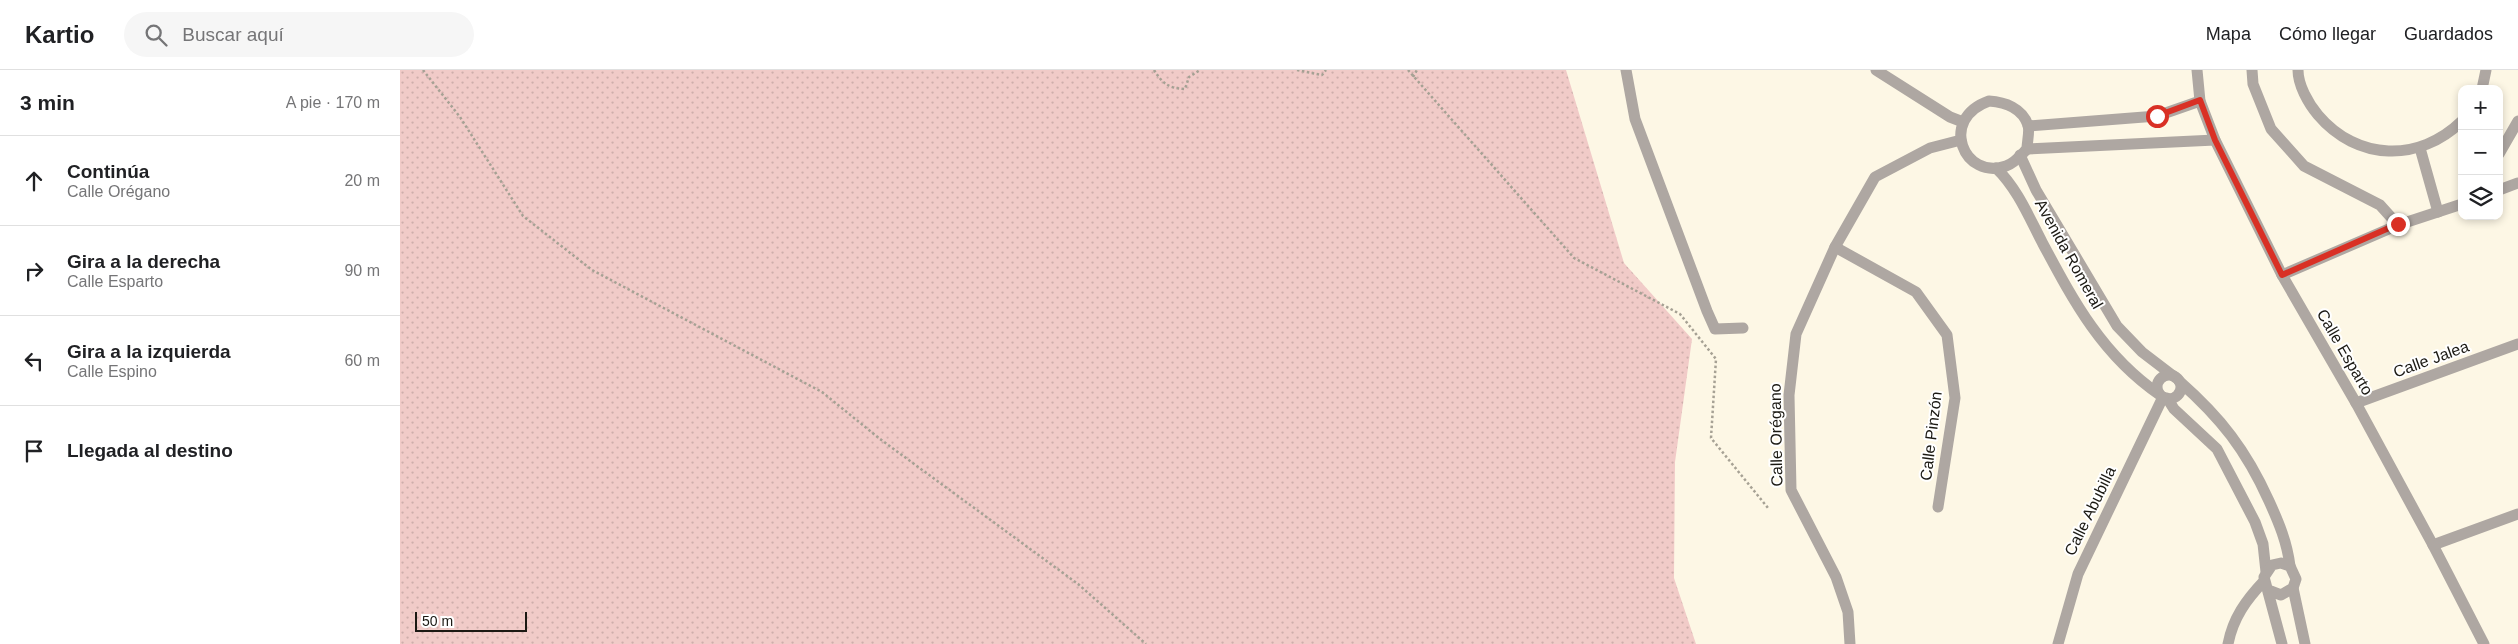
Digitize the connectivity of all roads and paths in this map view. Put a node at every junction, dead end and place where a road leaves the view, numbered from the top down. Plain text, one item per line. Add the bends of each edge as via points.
1 (423, 70) edge
2 (1154, 70) edge
3 (1200, 70) edge
4 (1297, 70) edge
5 (1326, 70) edge
6 (1408, 70) edge
7 (1418, 70) edge
8 (1626, 70) edge
9 (1876, 70) edge
10 (2197, 70) edge
11 (2252, 70) edge
12 (2298, 70) edge
13 (2486, 70) edge
14 (1413, 77) junction
15 (2483, 85) edge
16 (2200, 100) junction
17 (2518, 121) edge
18 (1963, 122) junction
19 (2458, 125) edge
20 (2028, 126) junction
21 (1961, 140) junction
22 (2215, 140) junction
23 (2503, 147) edge
24 (2420, 148) junction
25 (2024, 152) junction
26 (1996, 168) junction
27 (2518, 183) edge
28 (2503, 189) edge
29 (2458, 205) edge
30 (2438, 212) junction
31 (2398, 224) junction
32 (1835, 247) junction
33 (2282, 275) junction
34 (1743, 328) dead end
35 (2518, 344) edge
36 (2177, 379) junction
37 (2163, 397) junction
38 (2356, 403) junction
39 (1938, 507) dead end
40 (1768, 508) dead end
41 (2518, 514) edge
42 (2433, 545) junction
43 (2290, 566) junction
44 (2266, 581) junction
45 (2293, 588) junction
46 (1146, 644) edge
47 (1850, 644) edge
48 (2058, 644) edge
49 (2228, 644) edge
50 (2282, 644) edge
51 (2305, 644) edge
52 (2484, 644) edge

1 - 46 path via 460,117 523,216 592,270 822,392 880,439 1078,584
2 - 3 path via 1163,84 1185,89 1188,77
4 - 5 path via 1322,75
6 - 14 path
7 - 14 path
8 - 34 street via 1636,119 1715,329
9 - 18 street via 1950,118
10 - 16 street, Calle Esparto
11 - 31 street via 2253,84 2271,129 2304,166 2380,205
12 - 24 street via 2309,104 2330,129 2357,146 2388,152
13 - 15 street
14 - 40 path via 1574,258 1680,314 1716,359 1711,438
16 - 20 street via 2157,116
16 - 22 street, Calle Esparto
17 - 23 street
18 - 20 street via 1969,112 1989,101 2012,106
18 - 21 street
19 - 24 street via 2448,134
20 - 25 street
21 - 26 street via 1974,162
21 - 32 street, Calle Orégano via 1930,148 1875,177
22 - 25 street
22 - 33 street, Calle Esparto
24 - 30 street
25 - 26 street via 2007,166
25 - 36 street, Avenida Romeral via 2036,190 2117,326 2142,352
26 - 37 street, Avenida Romeral via 2015,190 2075,304 2122,366
27 - 28 street
29 - 30 street
30 - 31 street
31 - 33 street
32 - 39 street, Calle Pinzón via 1916,292 1947,335 1955,398
32 - 47 street, Calle Orégano via 1796,334 1789,394 1791,490 1836,577 1848,612
33 - 38 street, Calle Esparto
35 - 38 street, Calle Jalea
36 - 37 street via 2179,392 2174,397
36 - 37 street via 2165,376 2159,381 2157,388
36 - 43 street, Avenida Romeral via 2234,436 2255,468 2284,535
37 - 44 street, Avenida Romeral via 2217,449 2255,522 2263,544
37 - 48 street, Calle Abubilla via 2078,574
38 - 42 street, Calle Esparto
41 - 42 street
42 - 52 street, Calle Esparto
43 - 44 street via 2276,564
43 - 45 street via 2296,579
44 - 45 street via 2281,595
44 - 49 street via 2239,613
44 - 50 street, Avenida Romeral
45 - 51 street

